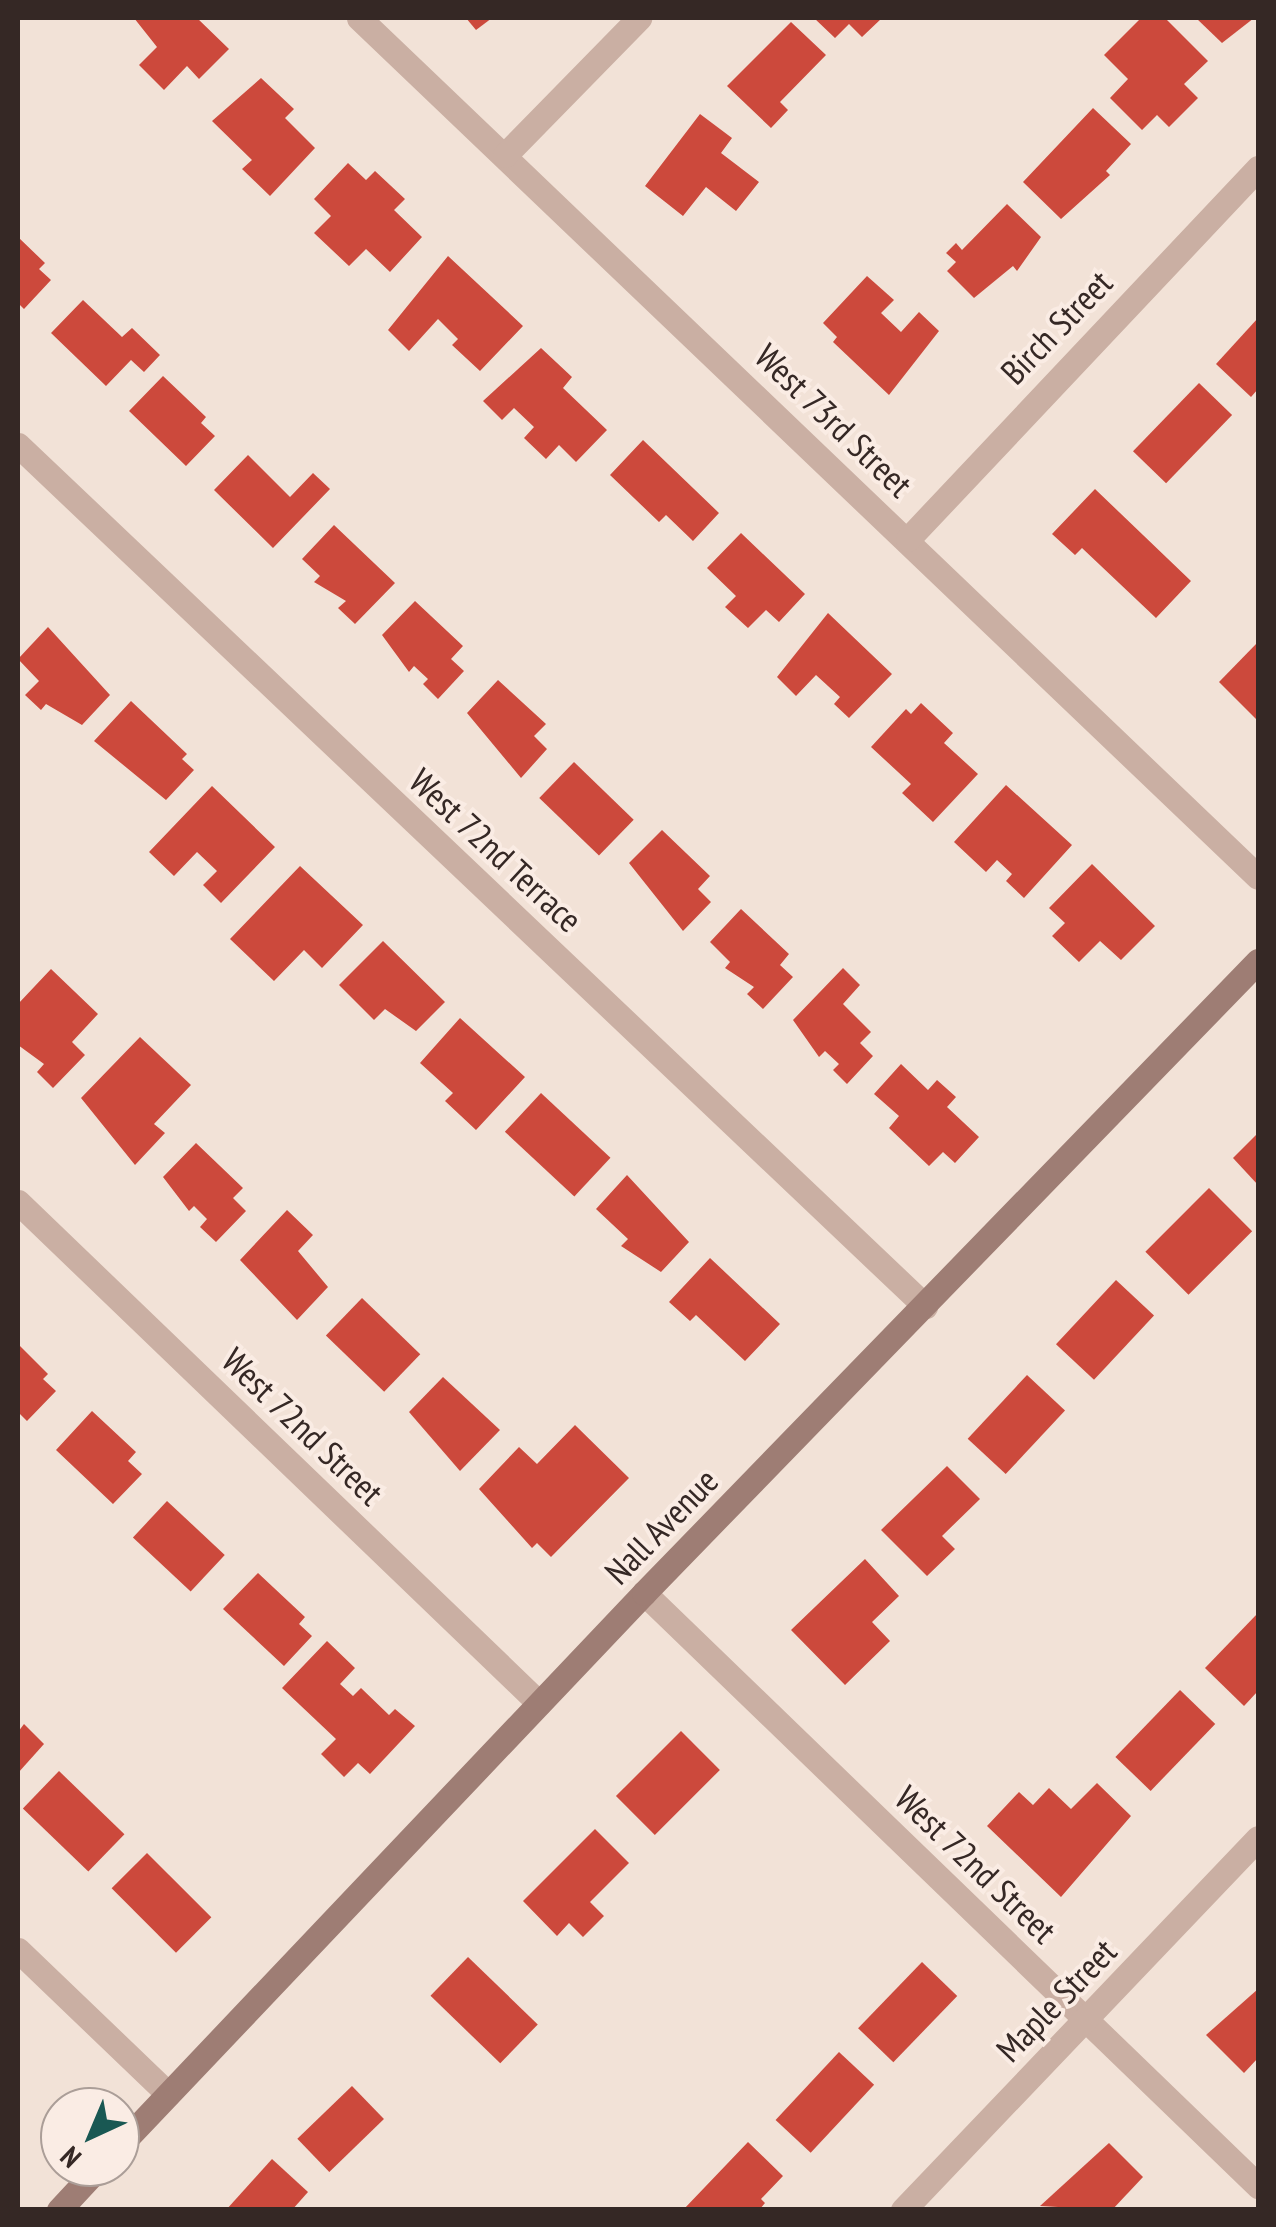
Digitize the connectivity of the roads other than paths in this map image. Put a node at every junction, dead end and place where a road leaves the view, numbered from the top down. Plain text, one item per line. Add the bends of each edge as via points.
1 (358, 18) edge
2 (639, 18) edge
3 (505, 155) junction
4 (1258, 168) edge
5 (18, 445) edge
6 (908, 539) junction
7 (1258, 877) edge
8 (1258, 961) edge
9 (18, 1202) edge
10 (925, 1306) junction
11 (644, 1592) junction
12 (539, 1704) junction
13 (1258, 1838) edge
14 (18, 1950) edge
15 (1086, 2019) junction
16 (168, 2094) junction
17 (140, 2124) edge
18 (1258, 2186) edge
19 (80, 2187) edge
20 (58, 2210) edge
21 (903, 2210) edge

1 - 3 street, West 73rd Street
2 - 3 street
3 - 6 street, West 73rd Street
4 - 6 street, Birch Street
5 - 10 street, West 72nd Terrace
6 - 7 street, West 73rd Street
8 - 10 main road, Nall Avenue
9 - 12 street, West 72nd Street
10 - 11 main road, Nall Avenue
11 - 12 main road, Nall Avenue
11 - 15 street, West 72nd Street
12 - 16 main road, Nall Avenue
13 - 15 street, Maple Street
14 - 16 street
15 - 18 street, West 72nd Street
15 - 21 street, Maple Street
16 - 17 main road, Nall Avenue
19 - 20 main road

